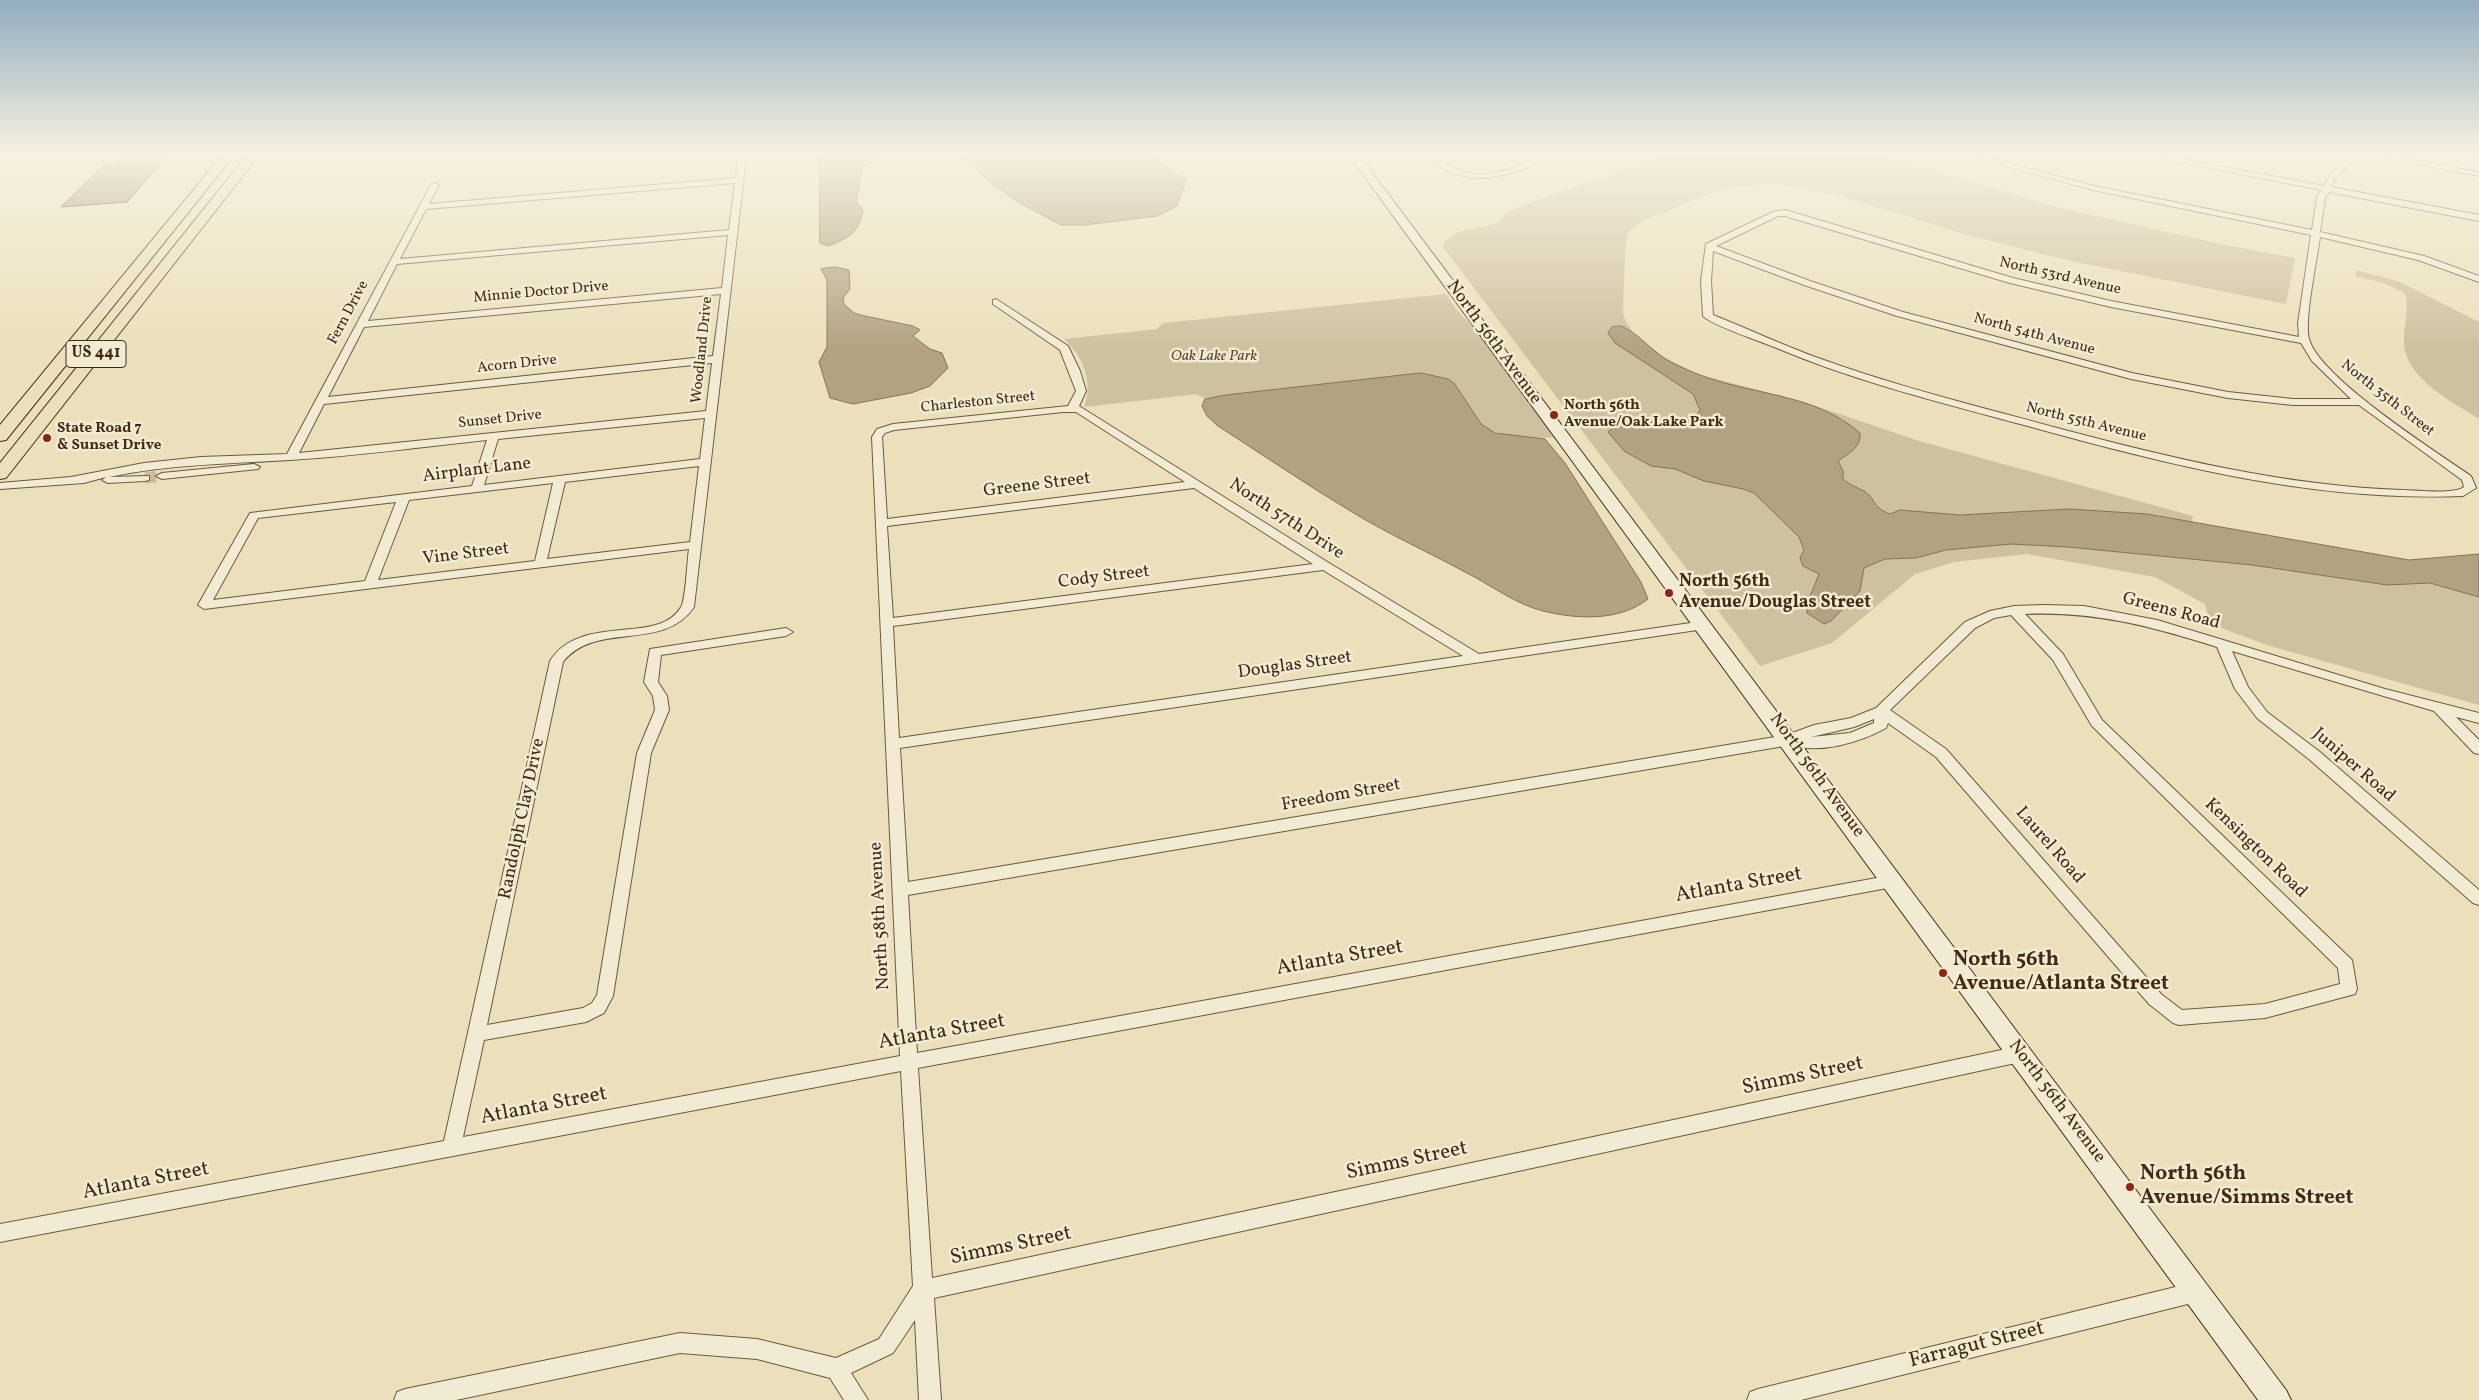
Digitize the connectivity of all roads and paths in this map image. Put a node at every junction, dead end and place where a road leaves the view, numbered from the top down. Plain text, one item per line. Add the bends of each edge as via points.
1 (177, 219) edge
2 (202, 219) edge
3 (417, 219) edge
4 (733, 219) edge
5 (1402, 219) edge
6 (1765, 219) edge
7 (1807, 219) edge
8 (2248, 219) edge
9 (2318, 219) edge
10 (732, 232) junction
11 (2316, 233) junction
12 (1709, 246) junction
13 (395, 262) junction
14 (2479, 279) edge
15 (724, 291) junction
16 (114, 298) junction
17 (996, 302) dead end
18 (132, 308) junction
19 (360, 325) junction
20 (2305, 341) junction
21 (717, 360) junction
22 (321, 401) junction
23 (2362, 402) junction
24 (1075, 409) junction
25 (711, 414) junction
26 (881, 431) joint
27 (0, 436) edge
28 (494, 436) junction
29 (291, 457) junction
30 (188, 462) junction
31 (705, 462) junction
32 (0, 474) edge
33 (180, 475) junction
34 (162, 476) tunnel mouth
35 (145, 478) tunnel mouth
36 (75, 480) junction
37 (560, 480) junction
38 (1196, 484) junction
39 (0, 486) edge
40 (2470, 488) joint
41 (477, 489) junction
42 (404, 497) junction
43 (882, 523) junction
44 (695, 545) junction
45 (540, 564) junction
46 (1324, 566) junction
47 (370, 585) junction
48 (204, 605) joint
49 (2014, 610) junction
50 (888, 624) junction
51 (1704, 625) junction
52 (786, 632) dead end
53 (2223, 646) junction
54 (1476, 658) junction
55 (2439, 708) junction
56 (1881, 711) junction
57 (2479, 718) edge
58 (1848, 723) junction
59 (1858, 735) junction
60 (1789, 740) junction
61 (893, 744) junction
62 (2479, 749) edge
63 (1893, 881) junction
64 (900, 890) junction
65 (2479, 899) edge
66 (2178, 1018) joint
67 (477, 1034) junction
68 (2020, 1054) junction
69 (909, 1062) junction
70 (452, 1147) junction
71 (0, 1233) edge
72 (922, 1290) junction
73 (2196, 1292) junction
74 (836, 1369) junction
75 (405, 1400) edge
76 (857, 1400) edge
77 (930, 1400) edge
78 (1758, 1400) edge
79 (2276, 1400) edge

1 - 16 main road, US 441
2 - 18 main road, US 441
3 - 13 street, Fern Drive
4 - 10 street, Woodland Drive
5 - 51 street, North 56th Avenue
6 - 12 street, North 53rd Avenue
7 - 20 street, North 53rd Avenue via 2010,280 2111,304
8 - 11 street
9 - 11 street
10 - 13 street
10 - 15 street, Woodland Drive
11 - 14 street via 2421,258
11 - 20 street via 2303,323
12 - 23 street, North 54th Avenue via 1900,314 2131,376 2228,396 2293,402
12 - 40 street, North 55th Avenue via 1708,316 1817,360 1917,393 2109,445 2303,486 2435,494 2463,492
13 - 19 street, Fern Drive
15 - 19 street, Minnie Doctor Drive
15 - 21 street, Woodland Drive
16 - 18 main road via 119,307
16 - 27 main road, US 441
17 - 24 street via 1064,348 1081,391
18 - 32 main road, US 441
19 - 22 street, Fern Drive
20 - 23 street, North 35th Street via 2323,368
21 - 22 street, Acorn Drive
21 - 25 street, Woodland Drive
22 - 29 street, Fern Drive
23 - 40 street, North 35th Street via 2467,478
24 - 26 street, Charleston Street via 893,427
24 - 38 street, North 57th Drive
25 - 28 street, Sunset Drive
25 - 31 street, Woodland Drive
26 - 43 street, North 58th Avenue via 877,437
28 - 29 street, Sunset Drive
28 - 41 street
29 - 30 street, Sunset Drive
29 - 33 street, Sunset Drive via 252,467
30 - 33 street
30 - 36 street, Sunset Drive via 144,466
31 - 37 street, Airplant Lane
31 - 44 street, Woodland Drive
33 - 34 street, Sunset Drive
35 - 36 street, Sunset Drive
36 - 39 street, Sunset Drive
37 - 41 street, Airplant Lane
37 - 45 street
38 - 43 street, Greene Street
38 - 46 street, North 57th Drive
41 - 42 street, Airplant Lane
42 - 47 street
42 - 48 street, Airplant Lane via 254,515
43 - 50 street, North 58th Avenue
44 - 45 street, Vine Street
44 - 67 street, Randolph Clay Drive via 688,607 681,618 663,628 594,637 570,647 557,661
45 - 47 street, Vine Street
46 - 50 street, Cody Street
46 - 54 street, North 57th Drive
47 - 48 street, Vine Street
49 - 53 street, Greens Road via 2084,610 2157,624
49 - 56 street, Greens Road via 1990,615 1970,625
49 - 66 street, Kensington Road via 2058,657 2097,723 2346,965 2349,989 2265,1011
50 - 61 street, North 58th Avenue
51 - 54 street, Douglas Street
51 - 60 street, North 56th Avenue
52 - 67 street via 655,652 650,682 660,696 662,710 644,753 605,996 598,1008 586,1015
53 - 55 street, Greens Road
53 - 65 street, Juniper Road via 2242,689 2262,715 2315,756
54 - 61 street, Douglas Street
55 - 57 street, Greens Road
55 - 62 street
56 - 58 street, Greens Road
56 - 59 street, Greens Road via 1881,725
56 - 66 street, Laurel Road via 1942,752 2155,999
58 - 59 street
58 - 60 street, Greens Road via 1814,730
59 - 60 street, Greens Road via 1824,743
60 - 63 street, North 56th Avenue
60 - 64 street, Freedom Street
61 - 64 street, North 58th Avenue
63 - 68 street, North 56th Avenue
63 - 69 street, Atlanta Street
64 - 69 street, North 58th Avenue
67 - 70 street, Randolph Clay Drive
68 - 72 street, Simms Street
68 - 73 street, North 56th Avenue
69 - 70 street, Atlanta Street
69 - 72 street, North 58th Avenue
70 - 71 street, Atlanta Street
72 - 74 street via 886,1346
72 - 77 street, North 58th Avenue
73 - 78 street, Farragut Street
73 - 79 street, North 56th Avenue
74 - 75 street via 757,1349 680,1343
74 - 76 street

